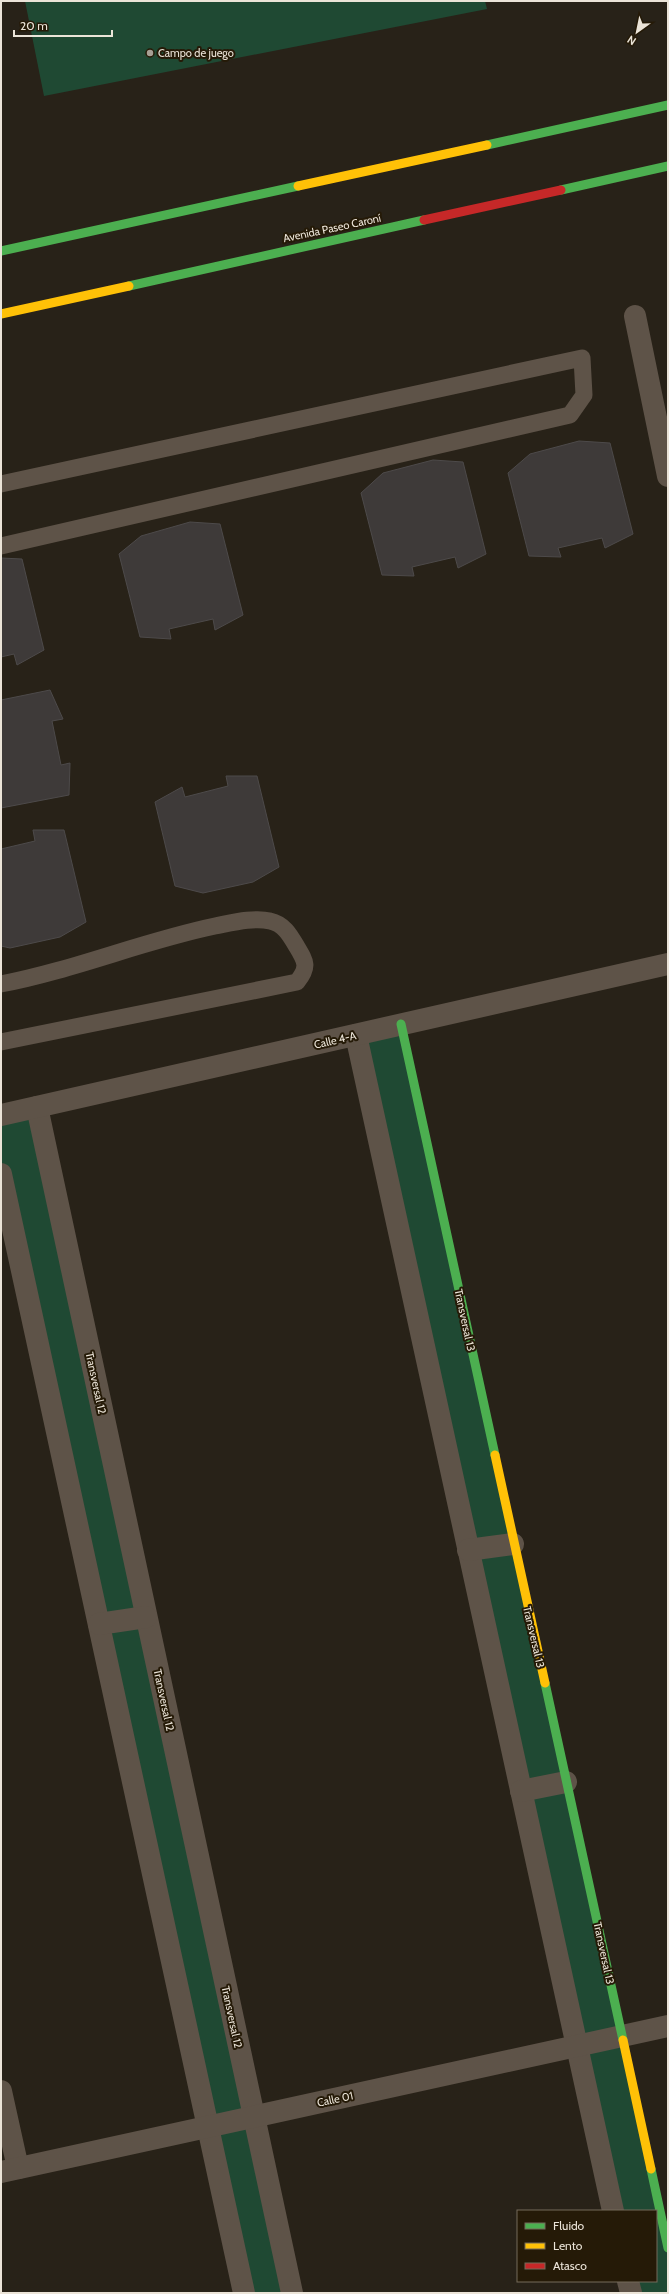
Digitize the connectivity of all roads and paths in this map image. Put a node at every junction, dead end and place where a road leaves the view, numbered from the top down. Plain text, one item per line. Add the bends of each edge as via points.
1 (668, 105) edge
2 (668, 166) edge
3 (1, 251) edge
4 (1, 314) edge
5 (635, 316) dead end
6 (668, 476) edge
7 (1, 484) edge
8 (1, 546) edge
9 (668, 964) edge
10 (1, 984) edge
11 (401, 1024) junction
12 (356, 1035) junction
13 (1, 1042) edge
14 (37, 1107) junction
15 (1, 1115) edge
16 (1, 1174) edge
17 (513, 1544) junction
18 (468, 1550) junction
19 (146, 1617) junction
20 (99, 1624) junction
21 (566, 1782) junction
22 (521, 1790) junction
23 (668, 2026) edge
24 (622, 2036) junction
25 (577, 2046) junction
26 (1, 2091) edge
27 (253, 2117) junction
28 (208, 2126) junction
29 (9, 2170) edge
30 (613, 2210) edge
31 (668, 2248) edge
32 (628, 2282) edge
33 (244, 2293) edge
34 (292, 2293) edge
35 (630, 2293) edge

1 - 3 street
2 - 4 street, Avenida Paseo Caroní
5 - 6 street
7 - 8 lane via 582,358 584,395 570,415
9 - 11 street, Calle 4-A
10 - 13 lane via 40,976 171,935 238,922 269,920 282,925 305,960 305,971 297,982
11 - 12 street, Calle 4-A
11 - 17 street, Transversal 13
12 - 14 street, Calle 4-A
12 - 18 street
14 - 15 street, Calle 4-A
14 - 19 street, Transversal 12
16 - 20 street
17 - 18 street
17 - 21 street, Transversal 13
18 - 22 street
19 - 20 street
19 - 27 street, Transversal 12
20 - 28 street
21 - 22 street
21 - 24 street, Transversal 13
22 - 25 street
23 - 24 street, Calle 01
24 - 25 street, Calle 01
24 - 31 street, Transversal 13
25 - 27 street, Calle 01
25 - 30 street
26 - 29 street
27 - 28 street, Calle 01
27 - 34 street, Transversal 12
28 - 29 street, Calle 01
28 - 33 street
32 - 35 street

